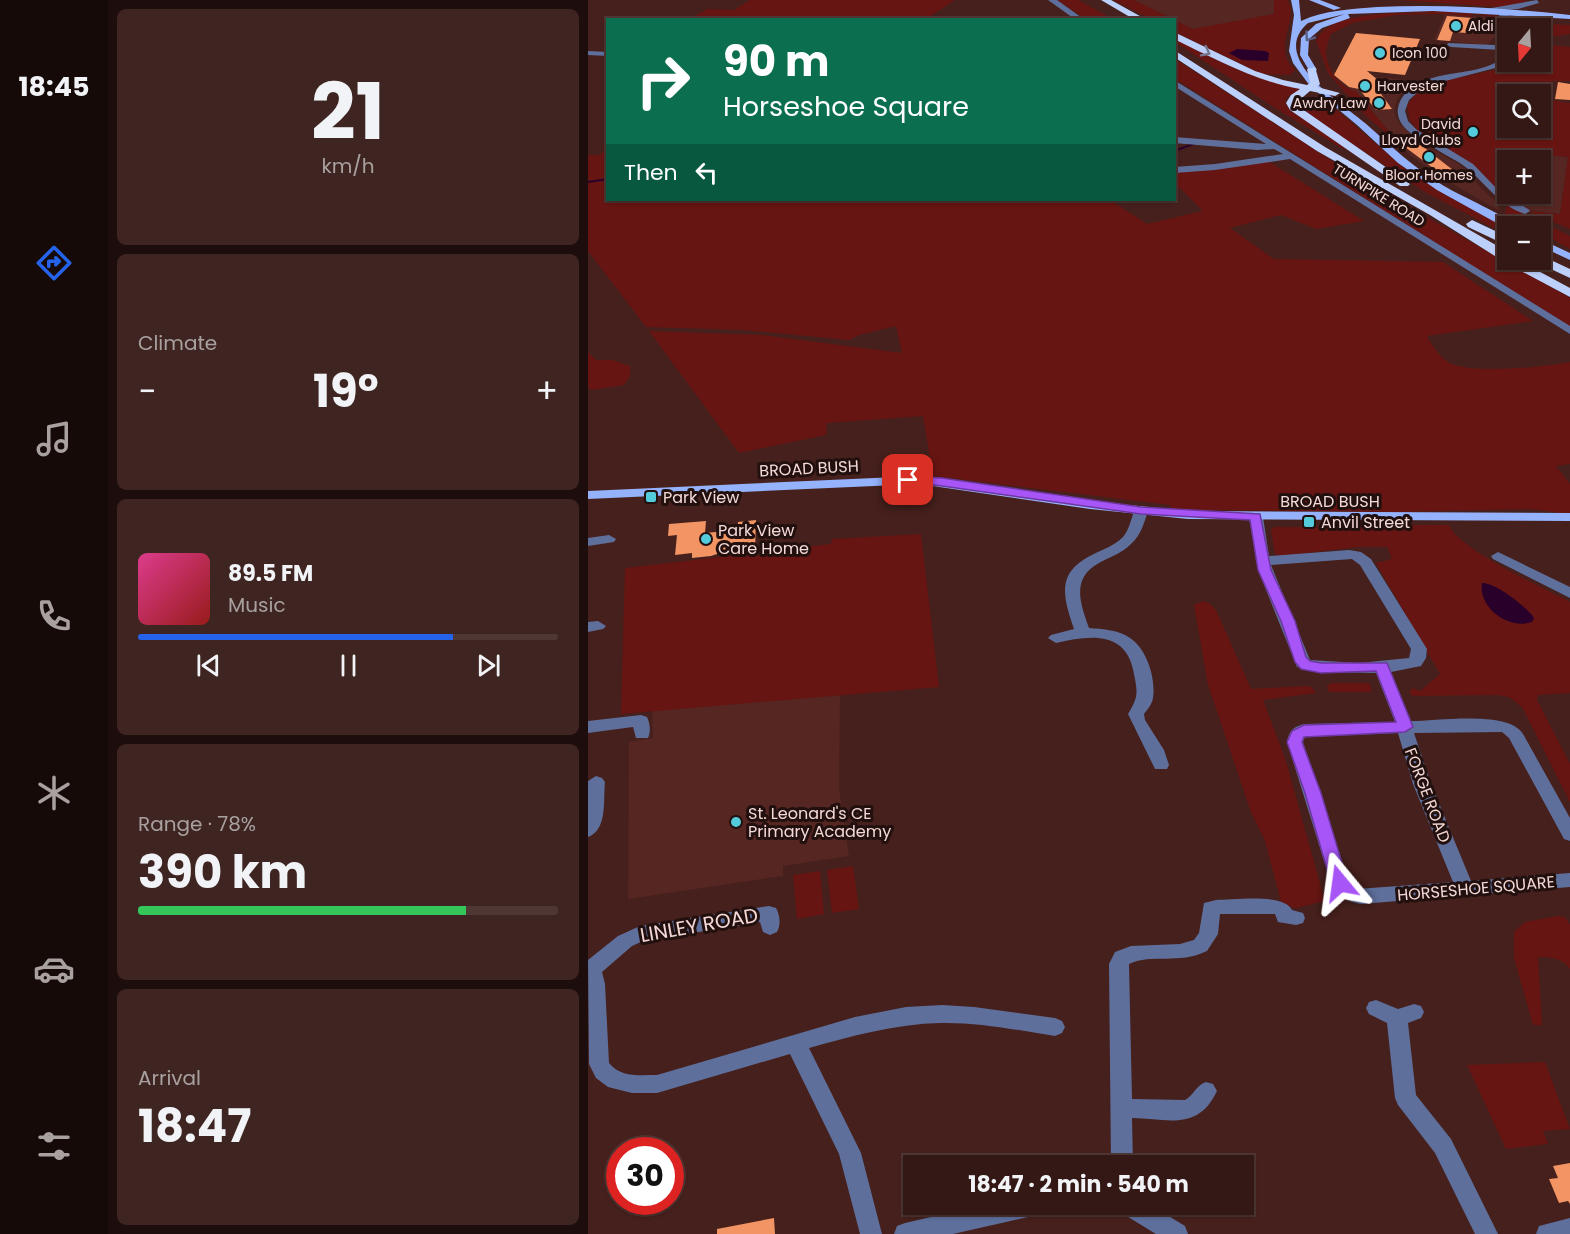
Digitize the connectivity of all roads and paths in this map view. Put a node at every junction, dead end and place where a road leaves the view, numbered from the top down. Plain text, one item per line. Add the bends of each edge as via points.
1 (1052, 0) edge
2 (1295, 0) edge
3 (1313, 0) edge
4 (1324, 0) edge
5 (1101, 2) edge
6 (1362, 2) dead end
7 (1538, 2) edge
8 (1384, 3) junction
9 (1423, 4) junction
10 (1342, 7) junction
11 (1408, 8) junction
12 (1490, 9) junction
13 (1500, 15) junction
14 (1079, 18) edge
15 (1119, 18) edge
16 (1129, 18) edge
17 (1138, 18) edge
18 (1339, 18) junction
19 (1508, 18) edge
20 (1533, 18) edge
21 (1570, 21) edge
22 (1551, 22) edge
23 (1296, 29) junction
24 (1176, 36) edge
25 (1451, 45) dead end
26 (1176, 46) edge
27 (1497, 46) edge
28 (588, 53) edge
29 (606, 54) edge
30 (1176, 54) edge
31 (1497, 64) edge
32 (1307, 70) junction
33 (1267, 78) junction
34 (1176, 83) edge
35 (1315, 88) junction
36 (1332, 96) junction
37 (1295, 97) junction
38 (1176, 140) edge
39 (1273, 146) junction
40 (1289, 156) junction
41 (1176, 170) edge
42 (1437, 210) junction
43 (1525, 211) dead end
44 (1497, 219) edge
45 (1497, 237) edge
46 (1497, 245) edge
47 (1551, 248) edge
48 (1497, 251) edge
49 (1570, 257) edge
50 (1551, 264) edge
51 (1529, 270) edge
52 (1543, 270) edge
53 (1570, 274) edge
54 (1570, 284) edge
55 (1570, 293) edge
56 (1570, 331) edge
57 (588, 495) edge
58 (1141, 511) junction
59 (1256, 517) junction
60 (1570, 517) edge
61 (609, 539) dead end
62 (588, 542) edge
63 (1498, 556) dead end
64 (1263, 561) junction
65 (1570, 593) edge
66 (1083, 632) junction
67 (1056, 638) dead end
68 (1382, 666) junction
69 (588, 727) edge
70 (1405, 727) junction
71 (642, 734) dead end
72 (1161, 765) dead end
73 (596, 782) dead end
74 (588, 830) edge
75 (1570, 834) edge
76 (1570, 880) edge
77 (1465, 889) junction
78 (1296, 918) dead end
79 (770, 927) dead end
80 (589, 970) edge
81 (1376, 1008) dead end
82 (1055, 1027) dead end
83 (796, 1044) junction
84 (1206, 1092) dead end
85 (1122, 1108) junction
86 (1122, 1155) edge
87 (989, 1215) edge
88 (1146, 1215) edge
89 (1570, 1229) edge
90 (871, 1234) edge
91 (905, 1234) edge
92 (1177, 1234) edge
93 (1487, 1234) edge
94 (1547, 1234) edge

1 - 14 street
2 - 23 main road
3 - 10 main road
4 - 10 main road
5 - 15 highway
5 - 16 highway
5 - 17 highway
6 - 8 main road
7 - 12 street
7 - 20 street via 1540,6
8 - 9 main road
8 - 10 main road
9 - 12 main road
9 - 20 main road
10 - 11 main road
10 - 18 main road
10 - 23 main road via 1313,16
11 - 13 main road
11 - 18 main road
12 - 20 main road
13 - 19 street
13 - 20 main road
18 -> 32 main road via 1315,28 1305,38
21 - 22 main road
23 - 32 main road via 1292,52
24 -> 33 highway
25 - 27 street
26 - 42 highway
28 - 29 street
30 - 42 highway via 1321,149
31 - 43 street via 1420,87 1402,103 1401,114 1414,132 1470,166 1498,195
32 - 33 highway via 1294,78
32 - 35 highway via 1316,80
32 - 36 main road
33 - 35 highway
34 - 39 street, TURNPIKE ROAD
35 - 36 highway
35 - 37 highway
36 - 37 highway
36 - 44 main road via 1414,171
37 - 42 highway via 1291,103 1296,110
38 - 39 street
39 - 40 street, TURNPIKE ROAD
40 - 41 street
40 - 56 street, TURNPIKE ROAD
42 - 45 highway
42 - 46 highway
42 - 48 highway
47 - 49 main road
50 - 53 highway
51 - 55 highway
52 - 54 highway
57 - 58 main road, BROAD BUSH via 919,480
58 - 59 main road, BROAD BUSH
58 - 66 street via 1126,544 1087,563 1075,576 1071,589
59 - 60 main road, BROAD BUSH
59 - 64 street
61 - 62 street
63 - 65 street
64 - 68 street via 1303,663 1333,669
64 - 68 street via 1329,555 1362,558 1419,649 1416,662
66 - 67 street
66 - 72 street via 1123,640 1137,652 1145,696 1137,720
68 - 70 street, FORGE ROAD
69 - 71 street via 641,721
70 - 75 street, HORSESHOE SQUARE via 1506,728 1515,734
70 - 77 street, FORGE ROAD via 1415,765
70 - 77 street, HORSESHOE SQUARE via 1304,730 1297,734 1294,742 1340,883 1344,891 1361,897
73 - 74 street via 593,824
76 - 77 street, HORSESHOE SQUARE
78 - 85 street via 1285,917 1278,907 1211,908 1208,936 1200,944 1184,951 1136,952 1122,958
79 - 80 street, LINLEY ROAD via 769,913 640,934
80 - 83 street via 595,984 596,1047 602,1072 619,1082 657,1084
81 - 93 street via 1406,1015 1406,1098 1443,1146
82 - 83 street via 974,1016 923,1014 855,1026
83 - 90 street via 850,1153
84 - 85 street via 1188,1110
85 - 86 street
87 - 91 street
88 - 92 street
89 - 94 street

